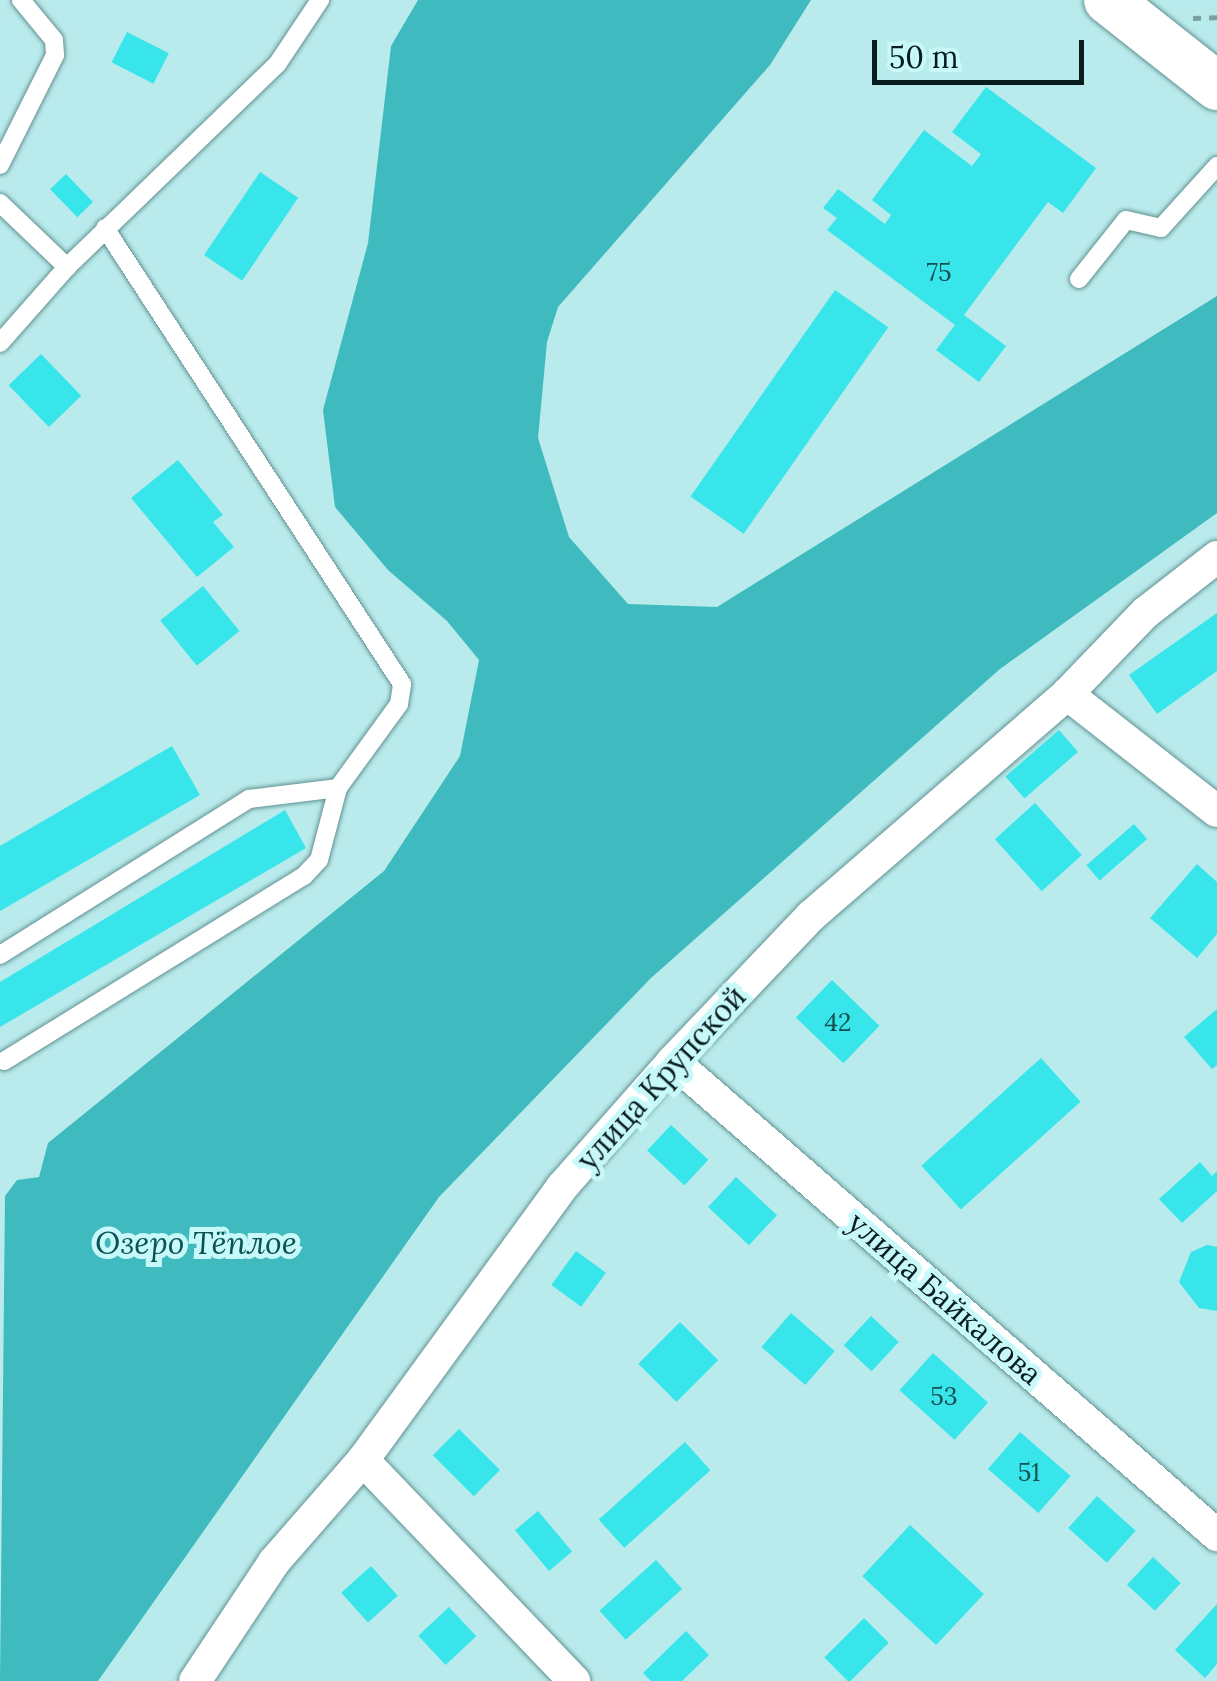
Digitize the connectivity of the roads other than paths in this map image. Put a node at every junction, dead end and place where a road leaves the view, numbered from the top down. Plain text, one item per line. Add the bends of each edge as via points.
1 (21, 0) edge
2 (320, 0) edge
3 (1108, 0) edge
4 (1217, 86) edge
5 (0, 164) edge
6 (1217, 166) edge
7 (0, 202) edge
8 (106, 228) junction
9 (66, 266) junction
10 (1078, 279) dead end
11 (0, 343) edge
12 (1217, 558) edge
13 (1068, 694) junction
14 (338, 788) junction
15 (1217, 810) edge
16 (0, 956) edge
17 (672, 1061) junction
18 (4, 1062) dead end
19 (363, 1460) junction
20 (1217, 1535) edge
21 (195, 1681) edge
22 (574, 1681) edge

1 - 5 lane via 54,40 55,56
2 - 8 lane via 278,63
3 - 4 main road
6 - 10 lane via 1161,228 1126,220
7 - 9 lane
8 - 9 lane
8 - 14 lane via 396,666 399,704
9 - 11 lane
12 - 13 street, улица Крупской via 1145,613
13 - 15 street
13 - 17 street, улица Крупской via 811,916
14 - 16 lane via 250,799
14 - 18 lane via 319,860 304,876
17 - 19 street, улица Крупской via 562,1187
17 - 20 street, улица Байкалова
19 - 21 street, улица Крупской via 274,1562
19 - 22 street

